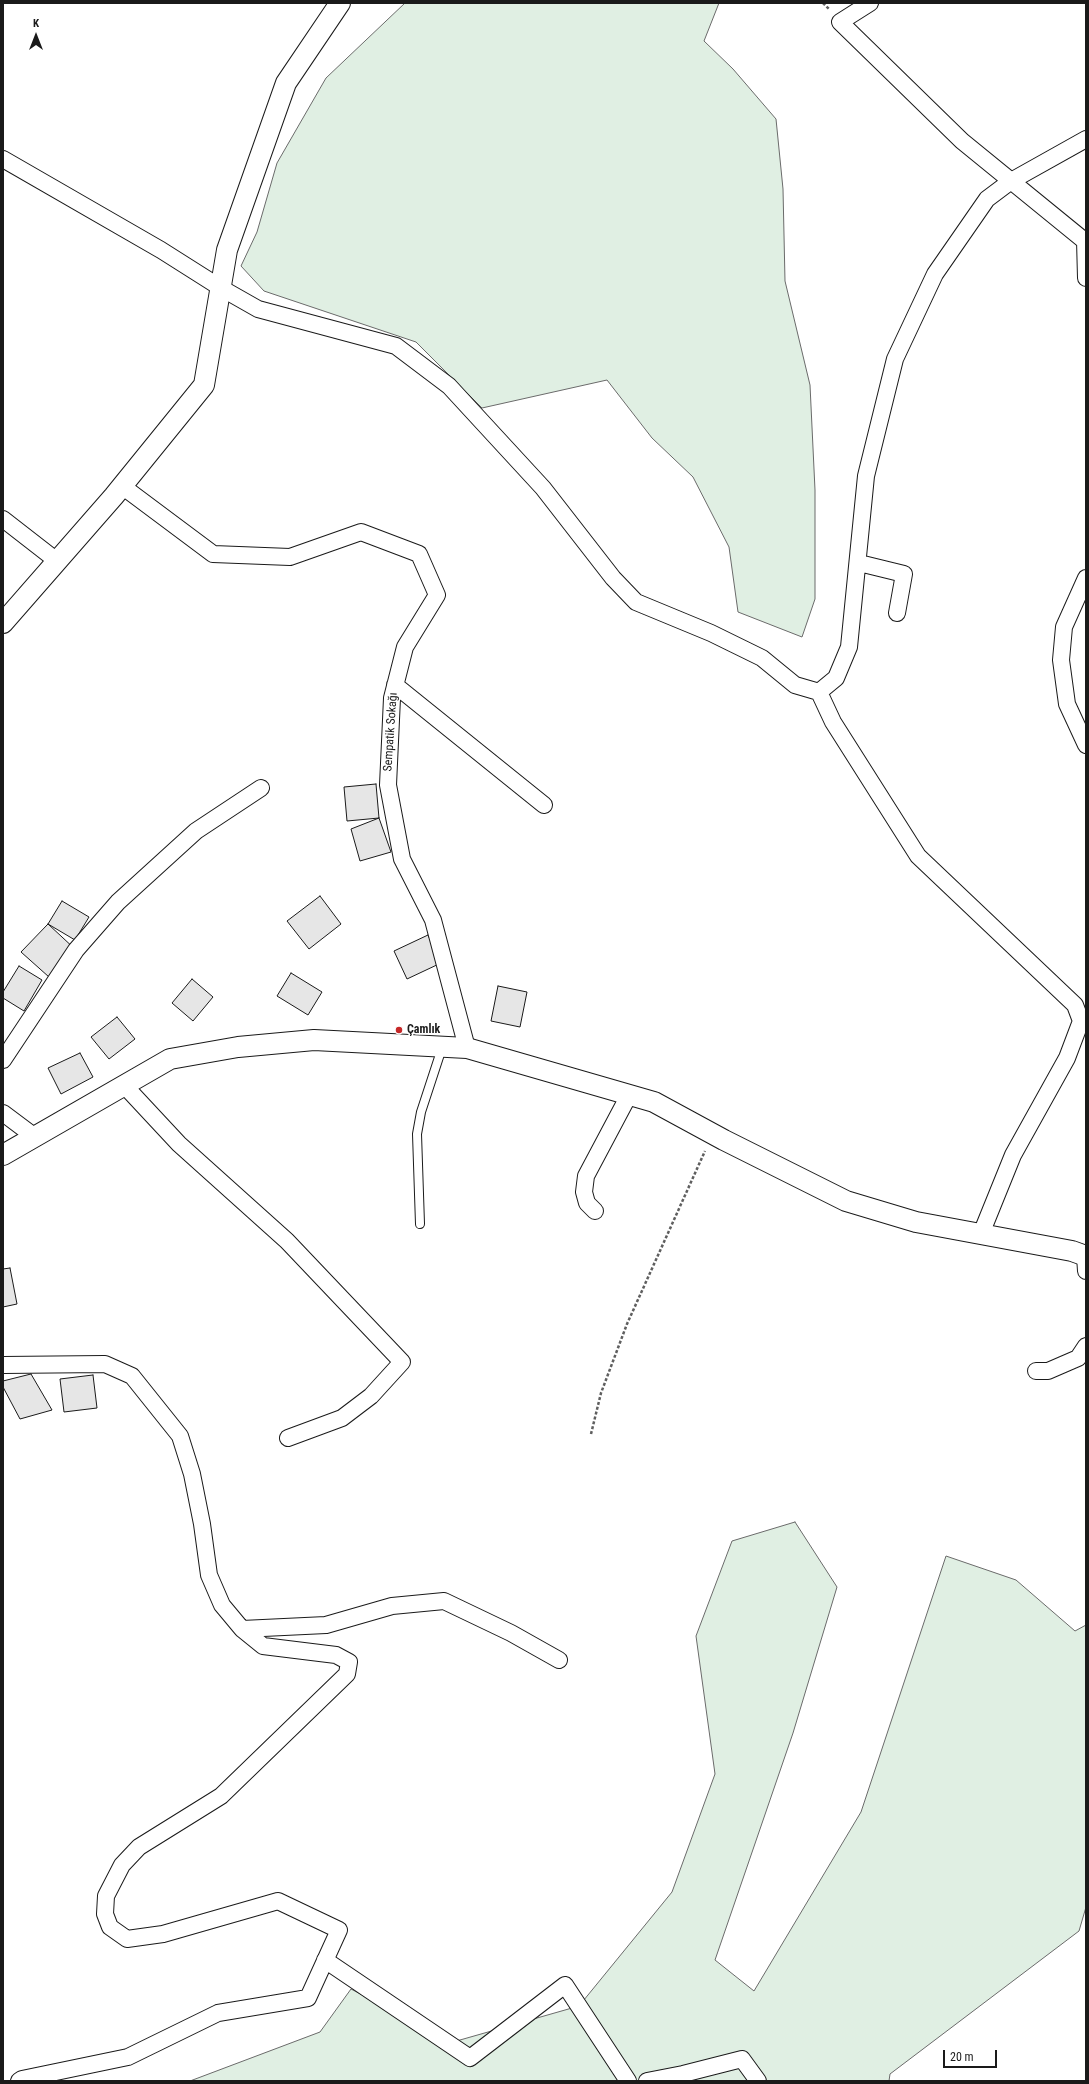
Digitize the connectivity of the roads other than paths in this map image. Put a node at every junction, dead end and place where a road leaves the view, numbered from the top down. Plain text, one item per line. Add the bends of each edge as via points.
1 (340, 3) edge
2 (870, 3) edge
3 (1086, 139) edge
4 (3, 159) edge
5 (1011, 181) junction
6 (1085, 241) edge
7 (1086, 278) edge
8 (221, 288) junction
9 (122, 486) junction
10 (3, 519) edge
11 (57, 561) junction
12 (859, 563) junction
13 (1086, 578) edge
14 (897, 613) dead end
15 (3, 623) edge
16 (395, 685) junction
17 (819, 692) junction
18 (1086, 744) edge
19 (261, 788) dead end
20 (544, 805) dead end
21 (442, 1047) junction
22 (467, 1048) junction
23 (3, 1060) edge
24 (124, 1086) junction
25 (629, 1095) junction
26 (3, 1113) edge
27 (35, 1137) junction
28 (3, 1155) edge
29 (594, 1211) dead end
30 (420, 1224) dead end
31 (981, 1234) junction
32 (1086, 1261) edge
33 (1086, 1346) edge
34 (3, 1365) edge
35 (1036, 1371) dead end
36 (288, 1438) dead end
37 (242, 1629) junction
38 (559, 1660) dead end
39 (325, 1960) junction
40 (19, 2081) edge
41 (628, 2081) edge
42 (647, 2081) edge
43 (758, 2081) edge

1 - 8 street via 286,84 227,250
2 - 5 street via 840,22 962,141
3 - 5 street
4 - 8 street via 161,250
5 - 6 street
5 - 12 street via 987,200 935,274 895,360 866,476
6 - 7 street
8 - 9 street via 204,385
8 - 17 street via 258,309 396,346 454,391 543,488 613,578 636,602 711,633 762,658 796,685
9 - 11 street
9 - 16 street, Sempatik Sokağı via 213,554 290,557 361,532 419,554 437,595 405,646
10 - 11 street
11 - 15 street
12 - 14 street via 904,574
12 - 17 street via 849,647 836,678
13 - 18 street via 1064,627 1061,660 1067,704
16 - 20 street
16 - 22 street, Sempatik Sokağı via 392,698 388,785 402,859 433,920
17 - 31 street via 833,722 918,856 1074,1005 1081,1021 1067,1058 1013,1155
19 - 23 street via 196,831 118,902 76,950
21 - 22 street
21 - 24 street via 314,1040 238,1048 170,1059
21 - 30 lane via 421,1112 417,1134
22 - 25 street
24 - 27 street
24 - 36 street via 179,1144 286,1241 402,1362 371,1396 342,1418
25 - 29 street via 586,1176 584,1192 587,1203
25 - 31 street via 654,1102 846,1201 916,1222
26 - 27 street
27 - 28 street
31 - 32 street via 1072,1251
33 - 35 street via 1078,1358 1048,1371
34 - 37 street via 106,1364 132,1376 180,1436 192,1474 209,1575 222,1604
37 - 38 street via 326,1625 392,1606 444,1601 511,1633
37 - 39 street via 263,1646 336,1655 349,1662 347,1674 221,1796 139,1847 122,1865 106,1896 105,1914 110,1928 127,1939 163,1934 278,1901 339,1930
39 - 40 street via 308,1998 218,2013 128,2057
39 - 41 street via 470,2058 565,1986
42 - 43 street via 742,2059

